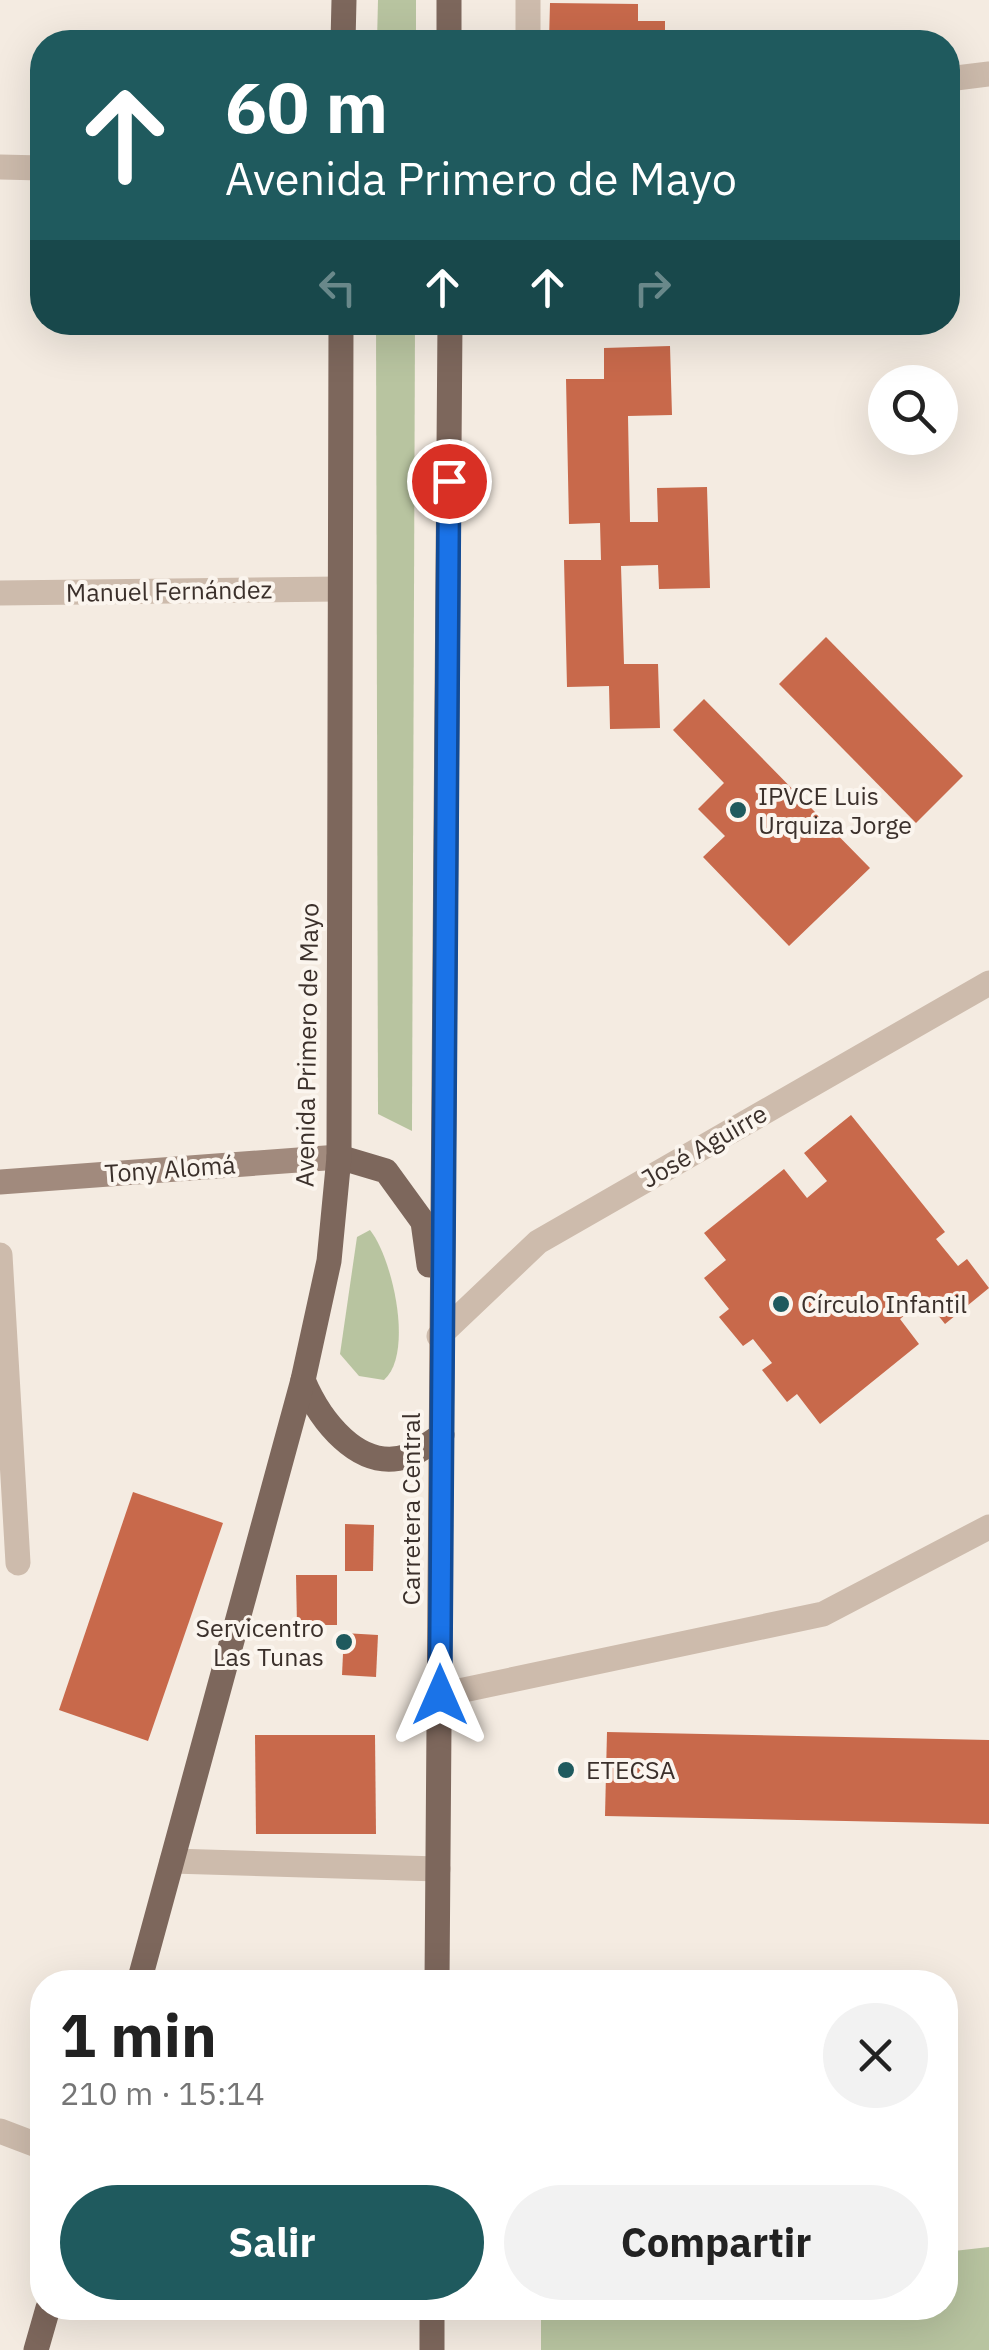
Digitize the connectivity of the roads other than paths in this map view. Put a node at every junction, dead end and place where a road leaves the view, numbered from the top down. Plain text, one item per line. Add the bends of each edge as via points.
1 (344, 0) edge
2 (448, 0) edge
3 (528, 0) edge
4 (343, 30) edge
5 (449, 30) edge
6 (528, 30) edge
7 (989, 74) edge
8 (960, 78) edge
9 (0, 167) edge
10 (30, 168) edge
11 (341, 335) edge
12 (450, 335) edge
13 (338, 589) junction
14 (0, 592) edge
15 (989, 983) edge
16 (339, 1156) junction
17 (0, 1182) edge
18 (0, 1255) edge
19 (440, 1336) junction
20 (303, 1380) junction
21 (442, 1436) junction
22 (989, 1528) edge
23 (18, 1563) dead end
24 (440, 1695) junction
25 (172, 1861) junction
26 (438, 1869) junction
27 (142, 1970) edge
28 (437, 1970) edge
29 (0, 2131) edge
30 (30, 2142) edge
31 (45, 2320) edge
32 (432, 2320) edge
33 (36, 2350) edge
34 (432, 2350) edge

1 - 4 main road
2 - 5 main road
3 - 6 street
7 - 8 street
9 - 10 street
11 - 13 main road, Avenida Primero de Mayo
12 - 19 main road
13 - 14 street, Manuel Fernández
13 - 16 main road, Avenida Primero de Mayo
15 - 19 street, José Aguirre via 538,1242
16 - 17 street, Tony Alomá
16 - 19 main road via 386,1171 423,1222
16 - 20 main road, Avenida Primero de Mayo via 329,1260
18 - 23 street
19 - 21 main road, Carretera Central
20 - 21 main road via 317,1414 375,1458 406,1457
20 - 25 main road, Avenida Primero de Mayo
21 - 24 main road, Carretera Central
22 - 24 street via 823,1614
24 - 26 main road, Carretera Central
25 - 26 street
25 - 27 main road, Avenida Primero de Mayo
26 - 28 main road, Carretera Central
29 - 30 street
31 - 33 main road
32 - 34 main road

